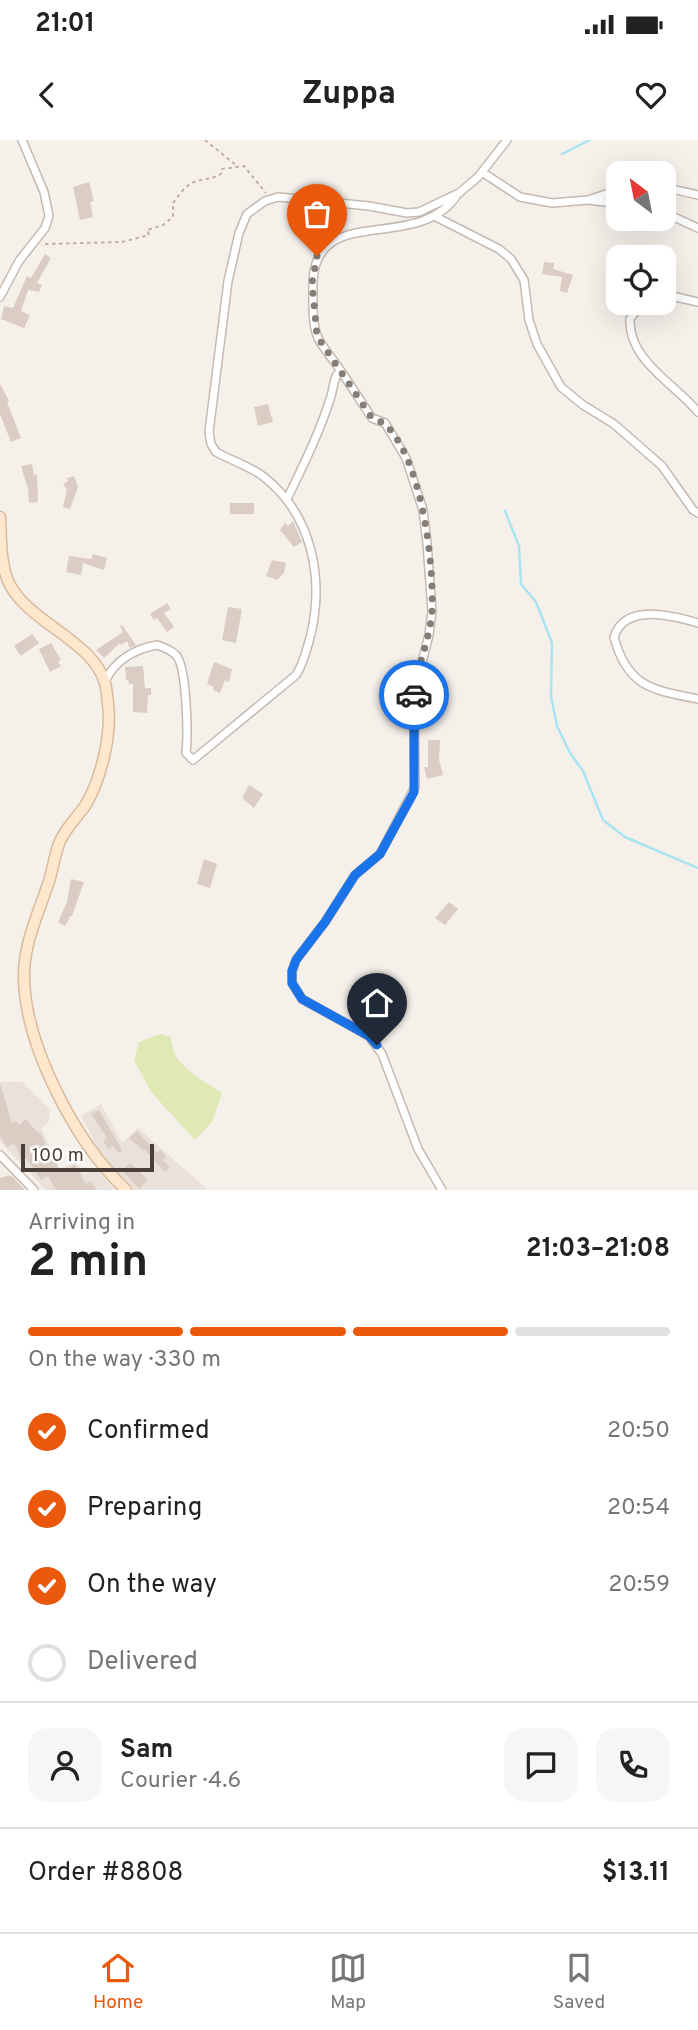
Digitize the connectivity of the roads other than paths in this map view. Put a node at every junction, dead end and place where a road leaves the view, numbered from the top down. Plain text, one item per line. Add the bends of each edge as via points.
1 (22, 140) edge
2 (507, 140) edge
3 (482, 172) junction
4 (676, 190) edge
5 (606, 194) edge
6 (457, 195) junction
7 (698, 195) edge
8 (589, 200) junction
9 (606, 202) edge
10 (434, 216) junction
11 (676, 218) edge
12 (698, 228) edge
13 (0, 297) edge
14 (676, 297) edge
15 (698, 302) edge
16 (633, 315) edge
17 (340, 371) junction
18 (698, 412) edge
19 (287, 499) junction
20 (698, 513) edge
21 (0, 517) edge
22 (698, 623) edge
23 (104, 681) junction
24 (698, 699) edge
25 (0, 1155) edge
26 (34, 1190) edge
27 (126, 1190) edge
28 (442, 1190) edge

1 - 13 street via 49,211 45,228 19,261
2 - 3 street
3 - 6 street
3 - 8 street via 520,197 558,203
4 - 7 street
5 - 8 street
6 - 10 street
6 - 19 street via 407,213 272,198 247,214 228,281 209,432 216,452 265,477
8 - 9 street
10 - 17 street via 405,227 347,235 317,256 312,283 315,326
10 - 20 street via 511,260 524,280 537,344 562,387 662,466
11 - 12 street
14 - 15 street
16 - 18 street via 635,342 645,360
17 - 19 street via 307,460
17 - 28 street via 372,418 385,424 412,473 424,521 432,611 414,693 414,792 380,854 355,875 296,960 292,983 302,999 374,1040 418,1149
19 - 23 street via 310,540 316,582 316,612 296,675 193,760 186,753 182,670 175,654 157,645 140,650 111,669
21 - 23 main road via 9,584 31,610 84,652
22 - 24 street via 633,615 624,619 614,636 630,674 650,687
23 - 27 main road via 110,727 104,757 86,804 62,838 30,932 23,976 44,1067 90,1148
25 - 26 street

